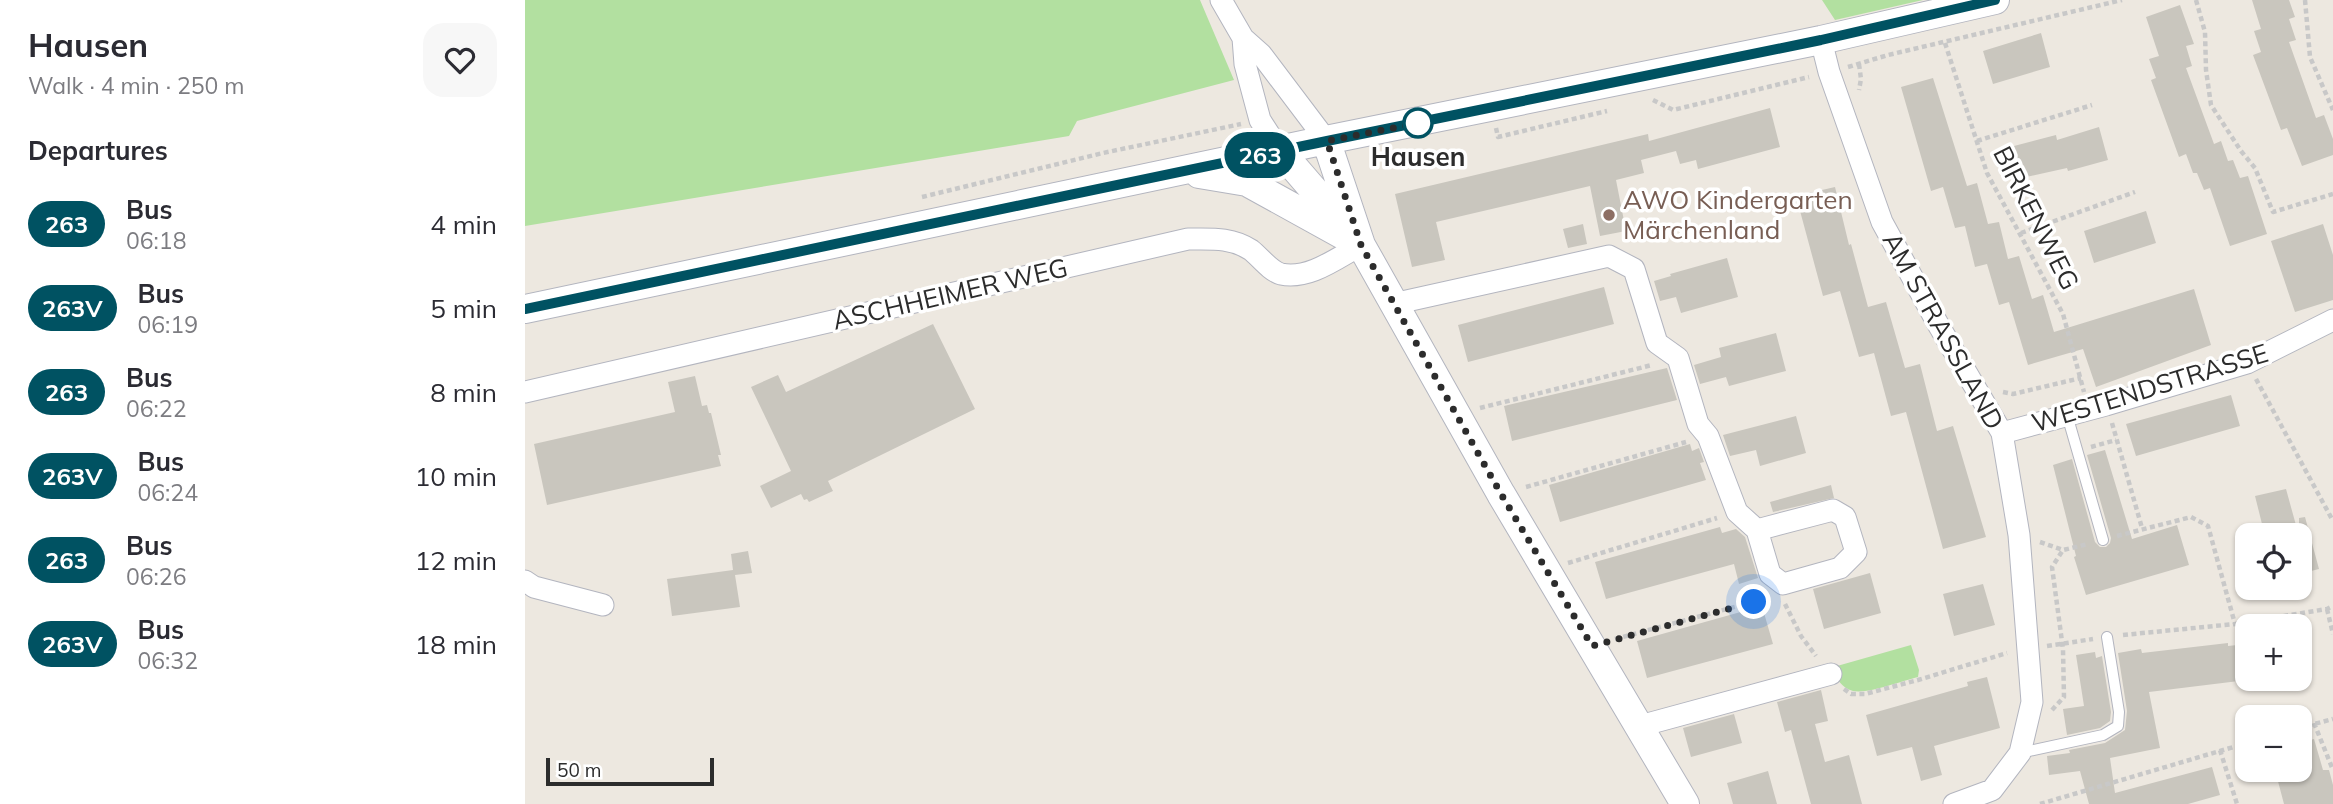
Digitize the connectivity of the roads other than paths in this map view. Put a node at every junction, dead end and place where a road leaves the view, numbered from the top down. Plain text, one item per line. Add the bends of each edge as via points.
1 (1221, 0) edge
2 (1995, 0) edge
3 (1243, 38) junction
4 (1821, 40) junction
5 (1327, 141) junction
6 (1280, 151) junction
7 (1182, 172) junction
8 (1361, 245) junction
9 (1393, 304) junction
10 (525, 309) edge
11 (2333, 320) edge
12 (525, 392) edge
13 (2067, 415) junction
14 (2003, 433) junction
15 (1757, 530) junction
16 (2103, 540) road end
17 (525, 581) edge
18 (603, 605) dead end
19 (2107, 637) road end
20 (1831, 674) road end
21 (1640, 726) junction
22 (2029, 751) junction
23 (1685, 804) edge
24 (1954, 804) edge

1 - 3 street
2 - 4 street
3 - 5 street via 1261,54
3 - 6 street via 1260,120
4 - 5 street
4 - 14 street, AM STRASSLAND via 1882,222
5 - 6 street
5 - 8 street
6 - 7 street
6 - 8 street
7 - 8 street via 1247,182
7 - 10 street
8 - 9 street
8 - 12 street, ASCHHEIMER WEG via 1302,274 1278,274 1251,250 1225,238 1188,239
9 - 15 street via 1609,257 1633,269 1657,343 1678,358 1698,425 1708,436 1737,512
9 - 21 street
11 - 13 street, WESTENDSTRASSE via 2248,363
13 - 14 street, WESTENDSTRASSE
13 - 16 lane
14 - 22 street, AM STRASSLAND via 2019,534 2029,649
15 - 15 street via 1770,574 1783,583 1840,568 1856,552 1845,517 1832,510
17 - 18 street
19 - 22 lane via 2118,726 2103,736
20 - 21 street
21 - 23 street
22 - 24 street, AM STRASSLAND via 1992,790

